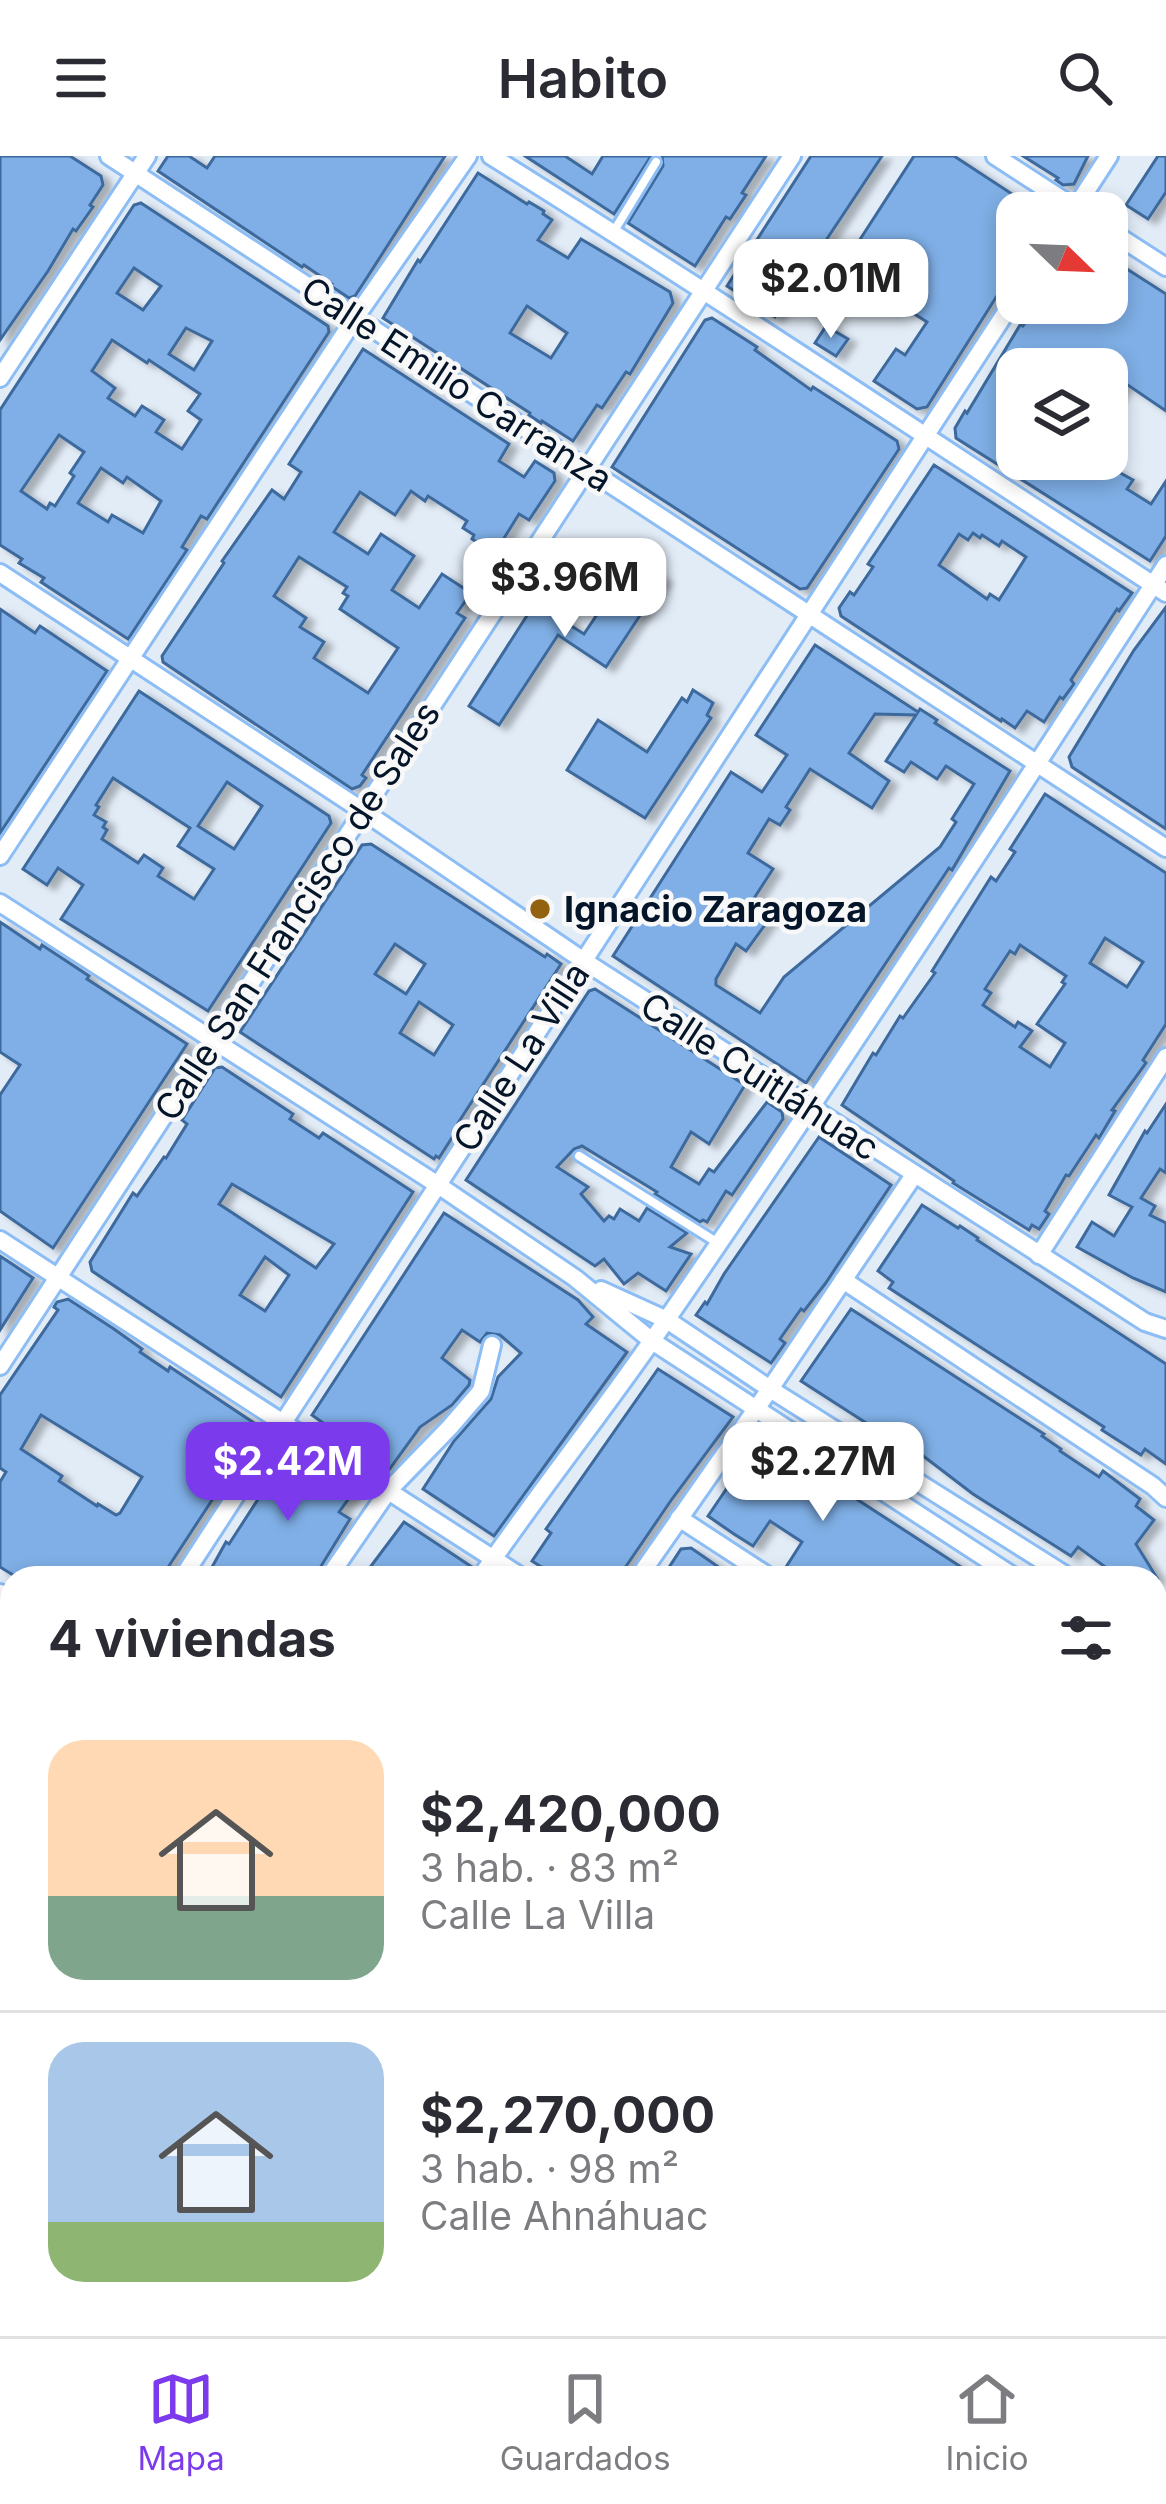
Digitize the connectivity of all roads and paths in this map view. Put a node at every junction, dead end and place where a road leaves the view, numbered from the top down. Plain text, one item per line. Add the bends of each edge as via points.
1 (109, 156) edge
2 (147, 156) edge
3 (468, 156) edge
4 (491, 156) edge
5 (791, 156) edge
6 (995, 156) edge
7 (1108, 156) edge
8 (656, 161) dead end
9 (136, 173) junction
10 (1048, 192) edge
11 (1087, 192) edge
12 (613, 232) junction
13 (1128, 243) edge
14 (1166, 267) edge
15 (705, 290) junction
16 (355, 318) junction
17 (998, 324) edge
18 (0, 378) edge
19 (923, 436) junction
20 (588, 469) junction
21 (1166, 565) edge
22 (0, 573) edge
23 (1160, 589) edge
24 (807, 612) junction
25 (130, 659) junction
26 (1039, 764) junction
27 (363, 811) junction
28 (1166, 848) edge
29 (0, 856) edge
30 (0, 902) edge
31 (584, 961) junction
32 (212, 1039) junction
33 (1166, 1057) edge
34 (811, 1109) junction
35 (579, 1156) dead end
36 (914, 1175) junction
37 (438, 1185) junction
38 (0, 1240) edge
39 (719, 1243) junction
40 (1039, 1255) junction
41 (57, 1277) junction
42 (575, 1278) junction
43 (843, 1280) junction
44 (667, 1320) junction
45 (1166, 1333) edge
46 (652, 1341) junction
47 (492, 1345) dead end
48 (0, 1366) edge
49 (770, 1389) junction
50 (755, 1409) junction
51 (283, 1424) junction
52 (388, 1491) junction
53 (1166, 1498) edge
54 (679, 1518) junction
55 (493, 1559) junction
56 (190, 1566) edge
57 (336, 1566) edge
58 (488, 1566) edge
59 (504, 1566) edge
60 (646, 1566) edge
61 (753, 1566) edge
62 (997, 1566) edge
63 (1051, 1566) edge

1 - 9 street, Calle Emilio Carranza
2 - 9 street
3 - 16 street
4 - 12 street
5 - 15 street, Calle San Francisco de Sales
6 - 10 street
7 - 11 street
8 - 12 lane
9 - 16 street, Calle Emilio Carranza
9 - 18 street
12 - 15 street
13 - 14 street
15 - 19 street
15 - 20 street, Calle San Francisco de Sales
16 - 20 street, Calle Emilio Carranza
16 - 25 street
17 - 19 street, Calle La Villa
19 - 23 street
19 - 24 street, Calle La Villa
20 - 24 street, Calle Emilio Carranza
20 - 27 street, Calle San Francisco de Sales
21 - 23 street
22 - 25 street, Calle Cuitláhuac
23 - 26 street
24 - 26 street, Calle Emilio Carranza
24 - 31 street, Calle La Villa
25 - 27 street, Calle Cuitláhuac
25 - 29 street
26 - 28 street, Calle Emilio Carranza
26 - 34 street
27 - 31 street, Calle Cuitláhuac
27 - 32 street, Calle San Francisco de Sales
30 - 32 street
31 - 34 street, Calle Cuitláhuac
31 - 37 street, Calle La Villa
32 - 37 street
32 - 41 street, Calle San Francisco de Sales
33 - 40 street
34 - 36 street, Calle Cuitláhuac
34 - 39 street
35 - 39 lane
36 - 40 street, Calle Cuitláhuac
36 - 43 street
37 - 42 street
37 - 51 street, Calle La Villa
38 - 41 street
39 - 44 street
40 - 45 street, Calle Cuitláhuac
41 - 48 street, Calle San Francisco de Sales
41 - 51 street
42 - 44 street
42 - 46 street
43 - 49 street
43 - 53 street
44 - 46 street
44 - 49 street
46 - 50 street
46 - 55 street
47 - 52 street via 481,1391
49 - 50 street
49 - 63 street
50 - 54 street
50 - 62 street
51 - 52 street
51 - 56 street, Calle La Villa
52 - 55 street
52 - 57 street
54 - 60 street
54 - 61 street
55 - 58 street
55 - 59 street

